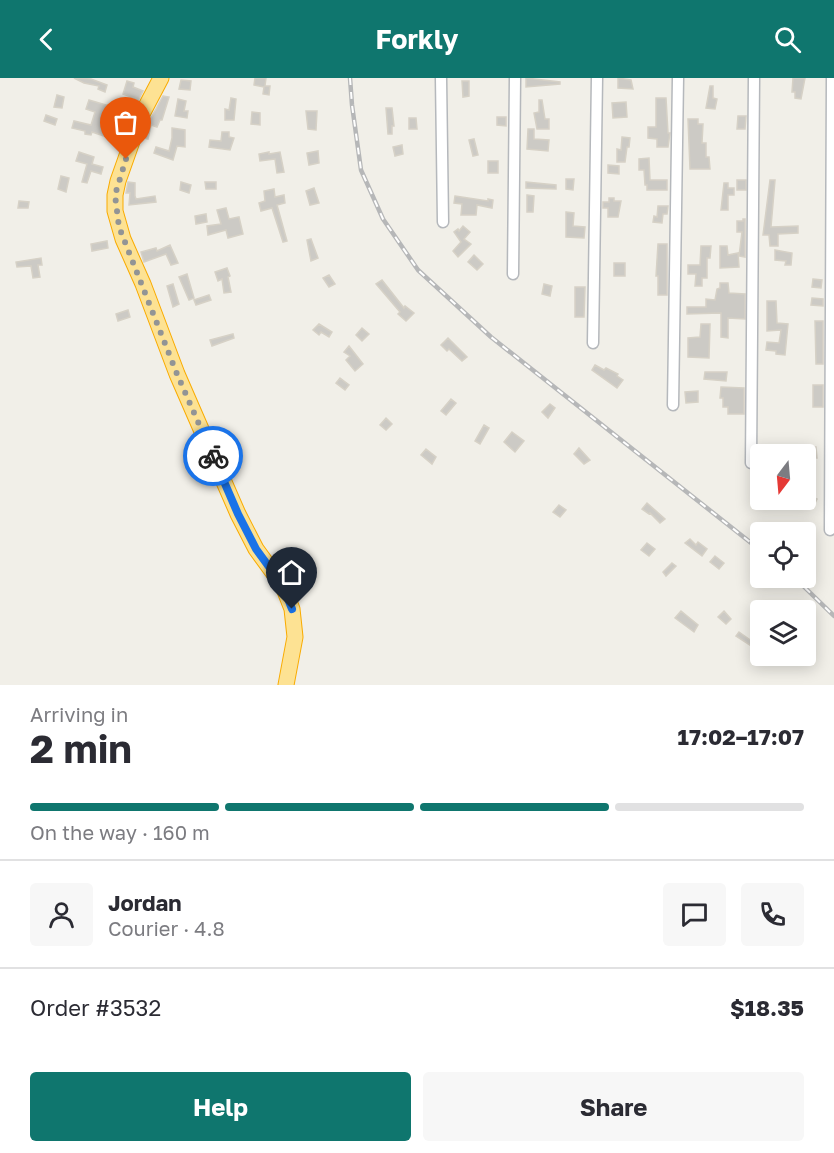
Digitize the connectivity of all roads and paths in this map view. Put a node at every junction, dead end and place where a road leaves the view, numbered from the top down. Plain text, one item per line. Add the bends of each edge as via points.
1 (161, 78) edge
2 (441, 78) edge
3 (515, 78) edge
4 (597, 78) edge
5 (678, 78) edge
6 (754, 78) edge
7 (832, 78) edge
8 (443, 222) dead end
9 (513, 274) dead end
10 (832, 285) edge
11 (593, 343) dead end
12 (673, 405) dead end
13 (751, 444) edge
14 (830, 530) dead end
15 (286, 685) edge

1 - 15 highway via 141,116 118,181 116,211 123,239 177,374 238,513 256,549 283,586 292,609 295,637
2 - 8 street
3 - 9 street
4 - 11 street
5 - 12 street
6 - 13 street
7 - 10 street
10 - 14 street

